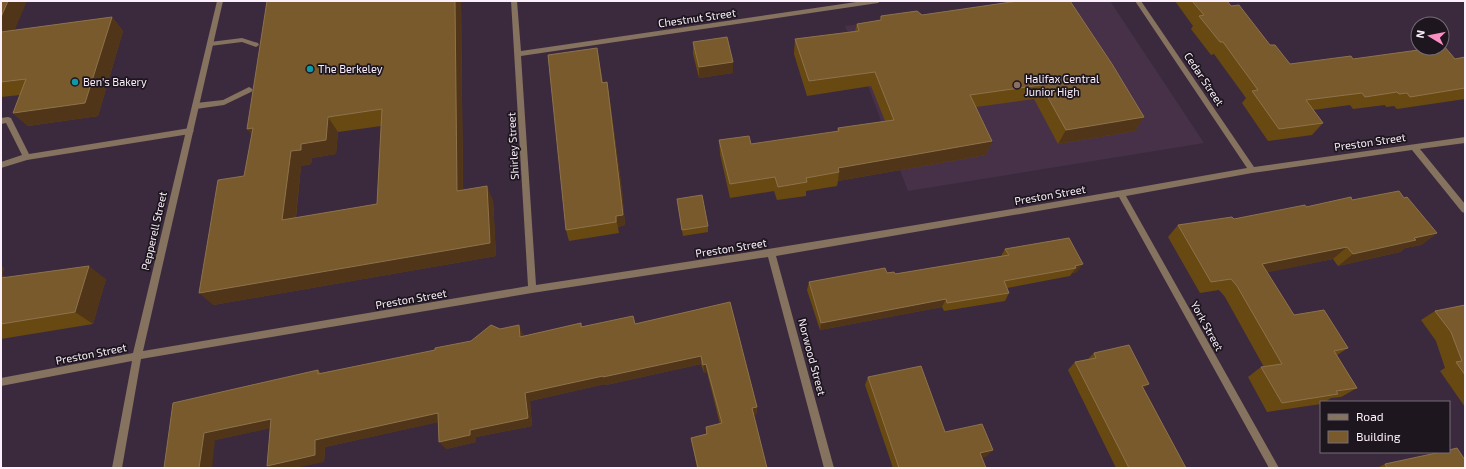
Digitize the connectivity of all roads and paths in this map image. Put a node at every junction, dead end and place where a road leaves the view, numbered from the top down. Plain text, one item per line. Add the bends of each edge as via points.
1 (220, 1) edge
2 (514, 1) edge
3 (878, 1) edge
4 (1138, 1) edge
5 (210, 44) junction
6 (256, 45) dead end
7 (518, 54) junction
8 (249, 90) dead end
9 (196, 106) junction
10 (1, 121) edge
11 (190, 131) junction
12 (1465, 140) edge
13 (1414, 147) junction
14 (27, 157) junction
15 (1, 164) edge
16 (1252, 170) junction
17 (1121, 194) junction
18 (1465, 210) edge
19 (771, 253) junction
20 (532, 289) junction
21 (137, 356) junction
22 (1, 382) edge
23 (117, 468) edge
24 (830, 468) edge
25 (1274, 468) edge

1 - 5 street, Pepperell Street
2 - 7 street, Shirley Street
3 - 7 street, Chestnut Street
4 - 16 street, Cedar Street
5 - 6 street via 242,40
5 - 9 street, Pepperell Street
7 - 20 street, Shirley Street
8 - 9 street via 224,102
9 - 11 street, Pepperell Street
10 - 14 street via 8,120
11 - 14 street
11 - 21 street, Pepperell Street
12 - 13 street, Preston Street
13 - 16 street, Preston Street
13 - 18 street
14 - 15 street
16 - 17 street, Preston Street
17 - 19 street, Preston Street
17 - 25 street, York Street
19 - 20 street, Preston Street
19 - 24 street, Norwood Street
20 - 21 street, Preston Street
21 - 22 street, Preston Street
21 - 23 street, Pepperell Street

